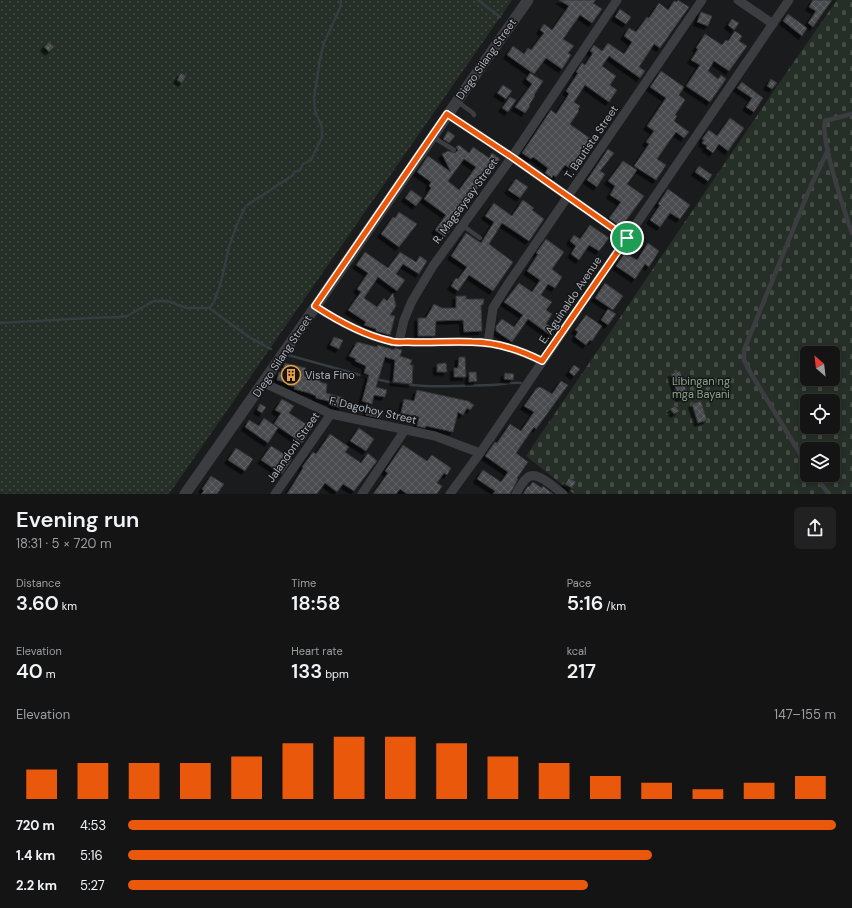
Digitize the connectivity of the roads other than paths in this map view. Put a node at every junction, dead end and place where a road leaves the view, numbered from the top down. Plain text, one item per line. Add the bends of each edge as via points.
1 (528, 0) edge
2 (617, 0) edge
3 (702, 0) edge
4 (738, 0) edge
5 (790, 0) edge
6 (772, 24) junction
7 (457, 100) junction
8 (447, 114) junction
9 (852, 114) edge
10 (474, 115) dead end
11 (432, 137) junction
12 (454, 150) dead end
13 (828, 150) junction
14 (512, 157) junction
15 (568, 197) junction
16 (462, 225) junction
17 (852, 234) edge
18 (480, 238) dead end
19 (627, 238) junction
20 (315, 306) junction
21 (399, 342) junction
22 (488, 344) junction
23 (542, 361) junction
24 (264, 383) junction
25 (331, 414) junction
26 (405, 430) junction
27 (480, 453) junction
28 (800, 454) edge
29 (820, 482) edge
30 (560, 493) edge
31 (185, 494) edge
32 (275, 494) edge
33 (362, 494) edge
34 (450, 494) edge
35 (516, 494) edge
36 (829, 494) edge

1 - 7 street, Diego Silang Street
2 - 14 street, R. Magsaysay Street
3 - 15 street, T. Bautista Street
4 - 6 street
5 - 6 street, E. Aguinaldo Avenue
6 - 19 street, E. Aguinaldo Avenue
7 - 8 street, Diego Silang Street
7 - 10 lane
8 - 11 street, Diego Silang Street
8 - 14 street
9 - 13 lane via 825,121 823,126
11 - 12 lane
11 - 20 street, Diego Silang Street
13 - 17 lane via 841,203
13 - 28 lane via 744,350 744,360 750,372
14 - 15 street
14 - 16 street, R. Magsaysay Street
15 - 19 street
15 - 22 street, T. Bautista Street via 493,308
16 - 18 lane
16 - 21 street, R. Magsaysay Street via 412,301
19 - 23 street, E. Aguinaldo Avenue
20 - 21 street via 334,319 366,333 391,342
20 - 24 street, Diego Silang Street
21 - 22 street
22 - 23 street via 498,344 525,352
23 - 27 street, E. Aguinaldo Avenue
24 - 25 street, F. Dagohoy Street
24 - 31 street, Diego Silang Street
25 - 26 street, F. Dagohoy Street
25 - 32 street, Jalandoni Street
26 - 27 street, F. Dagohoy Street via 435,436
26 - 33 street
27 - 34 street, E. Aguinaldo Avenue
29 - 36 lane
30 - 35 street via 534,475 527,477

